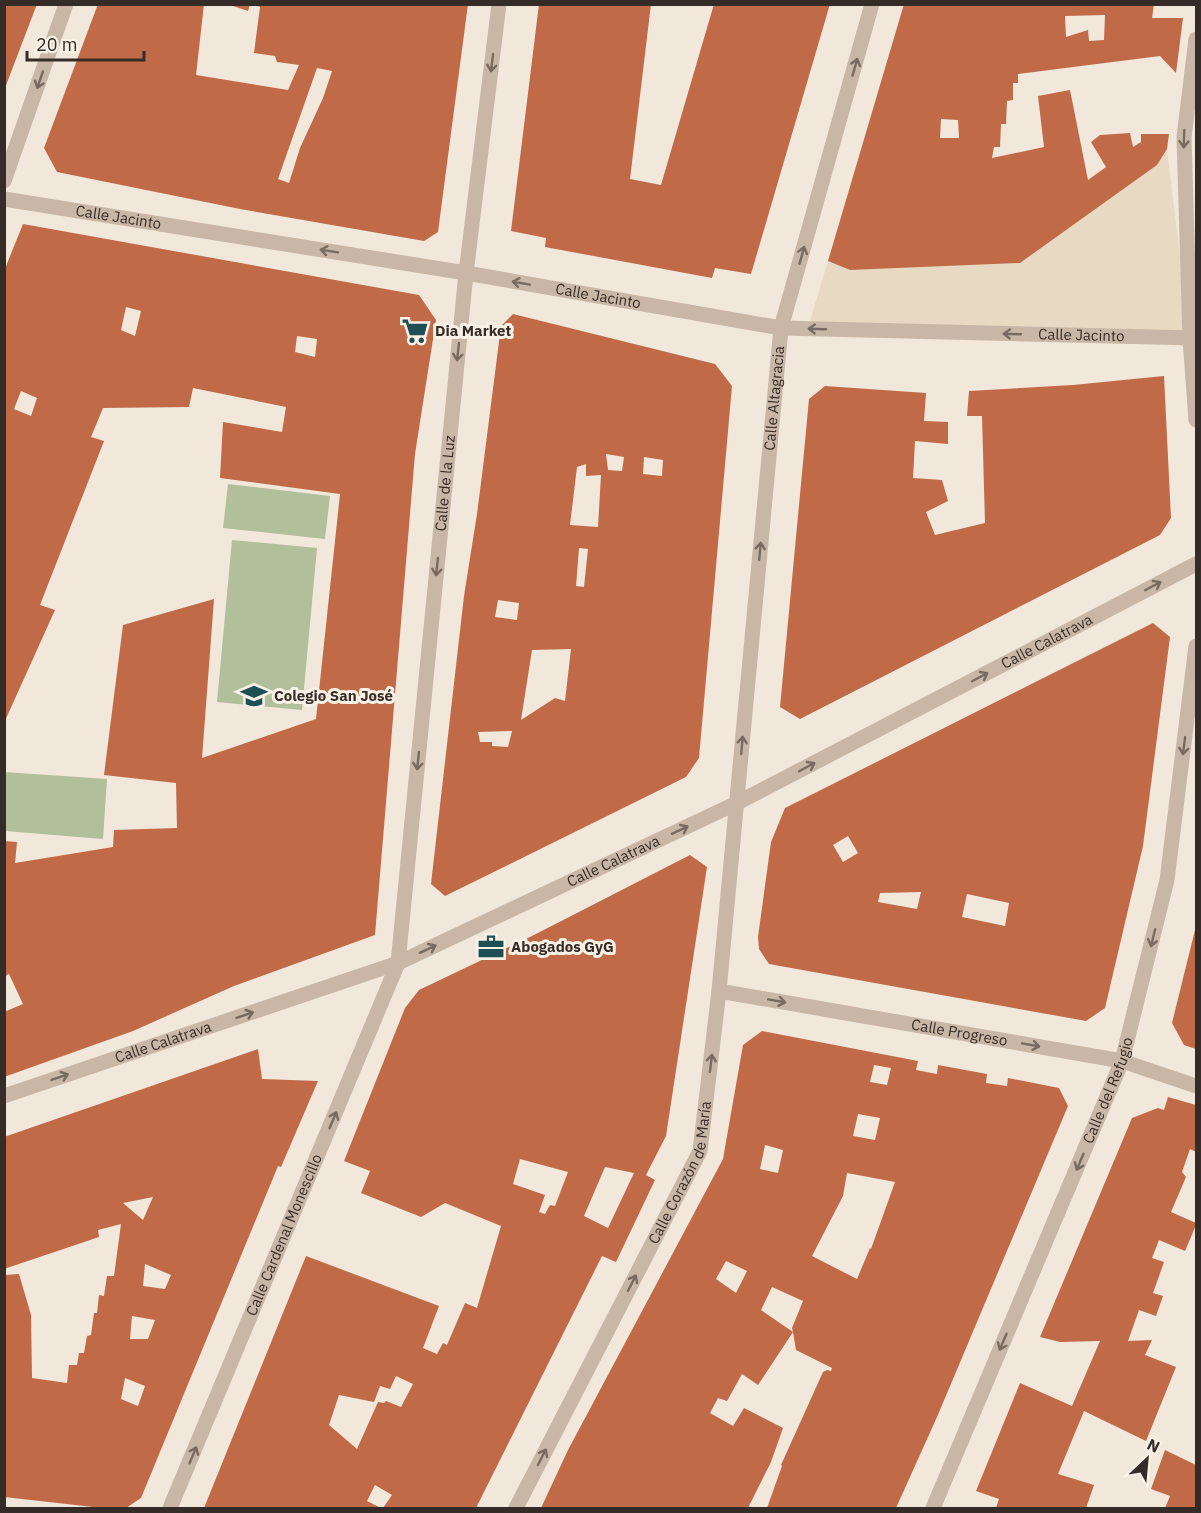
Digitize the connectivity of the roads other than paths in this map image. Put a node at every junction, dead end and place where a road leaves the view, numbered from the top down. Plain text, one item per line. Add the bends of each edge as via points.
1 (66, 4) edge
2 (500, 4) edge
3 (872, 4) edge
4 (1197, 39) edge
5 (4, 181) edge
6 (4, 199) edge
7 (466, 273) junction
8 (781, 328) junction
9 (1193, 338) edge
10 (1197, 420) edge
11 (1197, 564) edge
12 (1197, 646) edge
13 (737, 803) junction
14 (398, 963) junction
15 (719, 991) junction
16 (1122, 1061) junction
17 (1197, 1086) edge
18 (4, 1096) edge
19 (170, 1509) edge
20 (516, 1509) edge
21 (933, 1509) edge

1 -> 5 street
2 -> 7 street, Calle de la Luz
8 -> 3 street, Calle Altagracia
4 -> 9 street via 1184,136
7 -> 6 street, Calle Jacinto
8 -> 7 street, Calle Jacinto
7 -> 14 street, Calle de la Luz
9 -> 8 street, Calle Jacinto
13 -> 8 street, Calle Altagracia
9 - 10 street
13 -> 11 street, Calle Calatrava
12 -> 16 street, Calle del Refugio via 1167,880
14 -> 13 street, Calle Calatrava
13 - 15 street, Calle Corazón de María
18 -> 14 street, Calle Calatrava
19 -> 14 street, Calle Cardenal Monescillo
15 -> 16 street, Calle Progreso
20 -> 15 street, Calle Corazón de María via 700,1151
16 - 17 street, Calle Progreso
16 -> 21 street, Calle del Refugio

